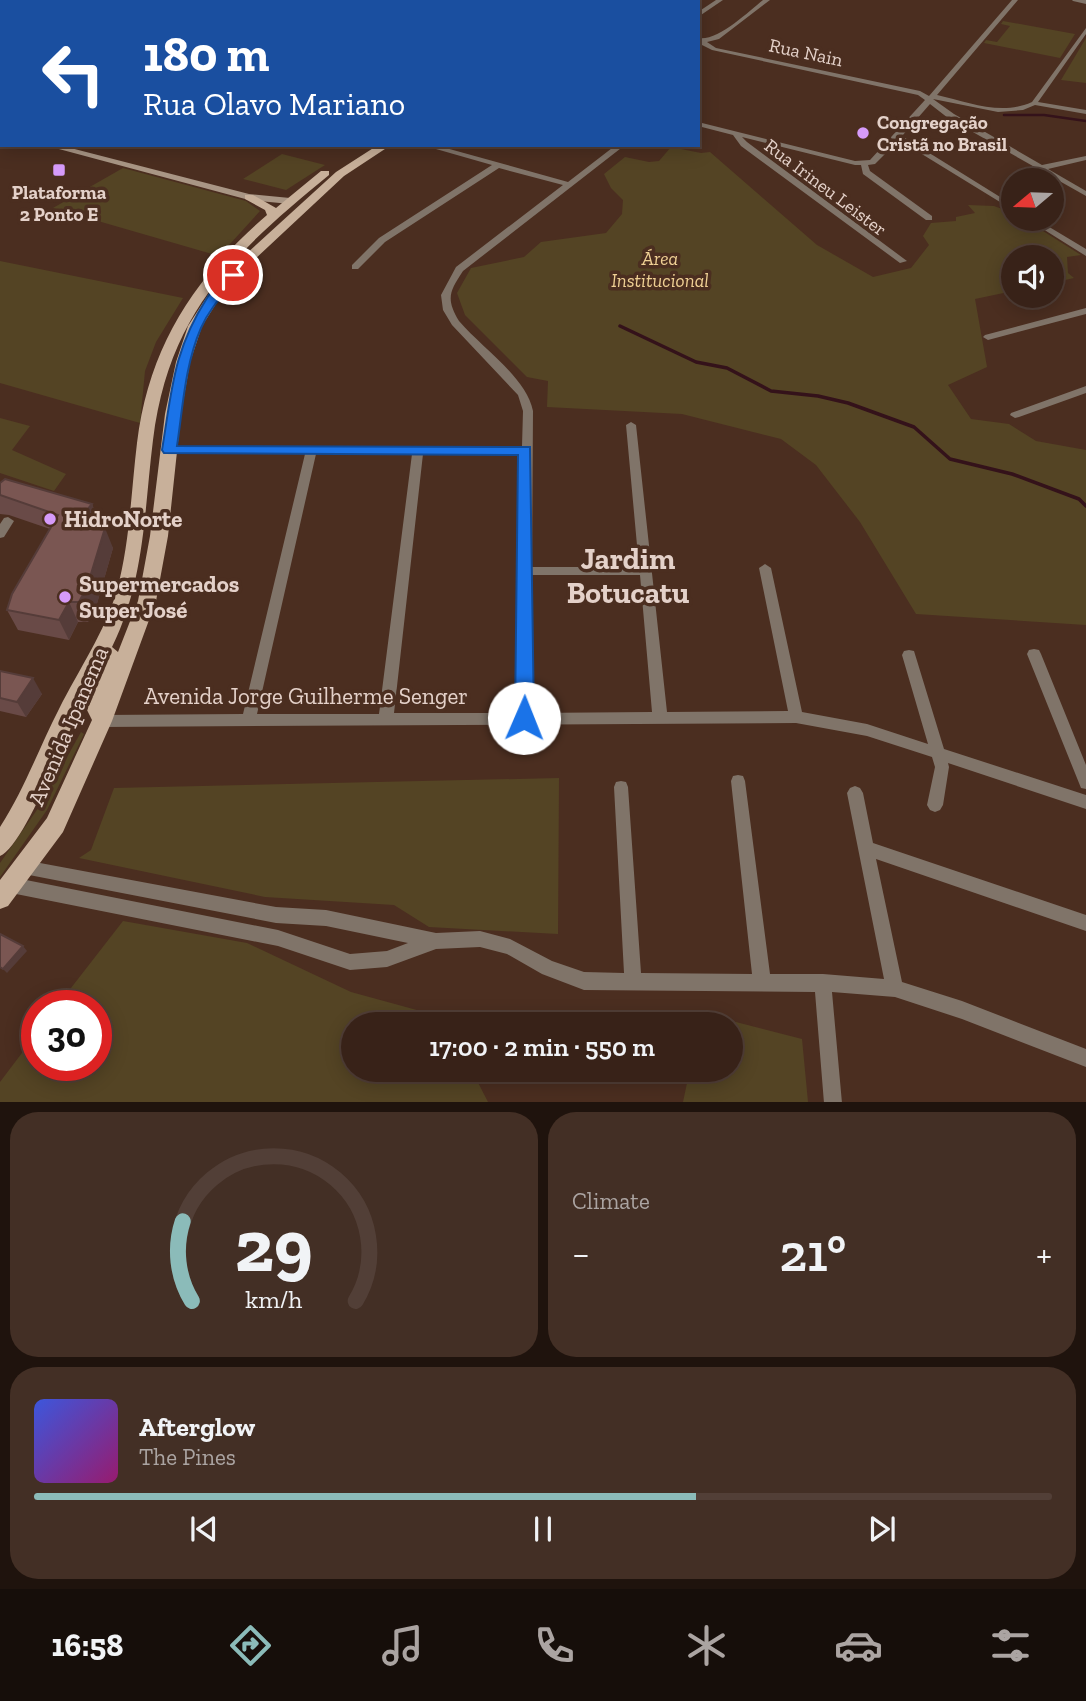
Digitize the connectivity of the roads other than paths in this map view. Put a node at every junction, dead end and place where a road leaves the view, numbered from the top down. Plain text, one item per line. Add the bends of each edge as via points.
1 (720, 0) edge
2 (767, 0) edge
3 (1015, 0) edge
4 (1075, 0) edge
5 (1086, 2) edge
6 (700, 14) edge
7 (726, 31) junction
8 (1084, 33) edge
9 (700, 34) edge
10 (717, 38) junction
11 (700, 41) edge
12 (700, 41) edge
13 (700, 42) edge
14 (714, 49) junction
15 (911, 91) junction
16 (928, 102) junction
17 (1034, 103) junction
18 (1086, 112) edge
19 (951, 116) joint
20 (700, 124) edge
21 (734, 133) junction
22 (898, 136) junction
23 (890, 145) junction
24 (56, 147) edge
25 (94, 147) edge
26 (362, 147) edge
27 (383, 147) edge
28 (433, 147) edge
29 (618, 147) edge
30 (919, 148) junction
31 (1086, 158) edge
32 (864, 163) junction
33 (498, 165) junction
34 (1041, 168) joint
35 (1064, 181) edge
36 (568, 184) junction
37 (310, 192) junction
38 (1086, 194) edge
39 (249, 197) junction
40 (1001, 200) edge
41 (290, 201) junction
42 (273, 215) junction
43 (929, 218) dead end
44 (1050, 231) edge
45 (1086, 254) edge
46 (903, 261) dead end
47 (355, 267) dead end
48 (1086, 311) edge
49 (988, 337) dead end
50 (1086, 390) edge
51 (1014, 415) dead end
52 (631, 425) dead end
53 (170, 450) junction
54 (311, 450) junction
55 (418, 450) junction
56 (525, 450) junction
57 (142, 483) junction
58 (8, 521) dead end
59 (0, 534) edge
60 (765, 568) dead end
61 (526, 571) junction
62 (644, 571) junction
63 (118, 612) junction
64 (1034, 654) dead end
65 (909, 655) dead end
66 (660, 717) junction
67 (796, 717) junction
68 (386, 718) junction
69 (524, 718) junction
70 (249, 719) junction
71 (102, 720) junction
72 (939, 755) junction
73 (738, 781) dead end
74 (1086, 783) edge
75 (621, 787) dead end
76 (855, 793) dead end
77 (1086, 802) edge
78 (936, 805) dead end
79 (0, 846) edge
80 (866, 848) junction
81 (24, 867) junction
82 (6, 892) edge
83 (1086, 923) edge
84 (436, 942) junction
85 (633, 981) junction
86 (762, 983) junction
87 (823, 984) junction
88 (895, 988) junction
89 (1086, 1058) edge
90 (833, 1102) edge

1 - 6 street
2 - 7 street
3 - 16 street
4 - 5 street
7 - 9 street
7 - 10 street
7 - 11 street
8 - 17 street
10 - 12 street
10 - 14 street via 710,44
13 - 14 street, Rua Nain
14 - 15 street, Rua Nain
15 - 16 street, Rua Nain
15 - 16 street, Rua Nain
16 - 17 street, Rua Nain via 1003,111 1024,110
16 - 19 street
16 - 22 street
17 - 18 street
19 - 34 street
20 - 21 street
21 - 32 street
21 - 46 street, Rua Irineu Leister
22 - 23 street
22 - 30 street
23 - 30 street
23 - 32 street via 872,162
24 - 39 main road
25 - 37 main road via 270,194
26 - 37 main road, Avenida Ipanema via 338,162
27 - 37 main road, Avenida Ipanema
28 - 33 street
29 - 36 street
30 - 40 street
31 - 34 street
32 - 43 street via 866,172
33 - 36 street
33 - 47 street via 382,240
35 - 38 street
36 - 56 street via 459,269 445,298 459,328 524,396 528,411
37 - 41 main road
37 - 53 main road, Avenida Ipanema via 217,292 195,326 183,362
39 - 41 main road
39 - 42 main road via 270,208
41 - 42 main road, Avenida Ipanema
42 - 57 main road, Avenida Ipanema via 215,271 172,335 156,375
44 - 45 street
48 - 49 street
50 - 51 street
52 - 62 street
53 - 54 street
53 - 57 main road via 152,461
53 - 71 main road, Avenida Ipanema via 150,590
54 - 55 street
54 - 70 street
55 - 56 street
55 - 68 street
56 - 61 street
57 - 63 main road, Avenida Ipanema via 136,542
58 - 59 street
60 - 67 street
61 - 62 street
61 - 69 street
62 - 66 street
63 - 71 main road via 119,626 92,701
63 - 79 main road, Avenida Ipanema
64 - 74 street
65 - 72 street
66 - 67 street, Avenida Jorge Guilherme Senger
66 - 69 street, Avenida Jorge Guilherme Senger
67 - 72 street, Avenida Jorge Guilherme Senger via 867,730
68 - 69 street, Avenida Jorge Guilherme Senger
68 - 70 street, Avenida Jorge Guilherme Senger
70 - 71 street, Avenida Jorge Guilherme Senger
71 - 81 main road, Avenida Ipanema via 55,825
72 - 77 street, Avenida Jorge Guilherme Senger
72 - 78 street via 942,767
73 - 86 street
75 - 85 street
76 - 80 street
80 - 83 street
80 - 88 street
81 - 82 main road, Avenida Ipanema
81 - 84 street via 276,915 326,918
82 - 84 street via 278,938 350,962 387,959
84 - 85 street via 480,939 510,947 584,981
85 - 86 street
86 - 87 street
87 - 88 street
87 - 90 street
88 - 89 street

